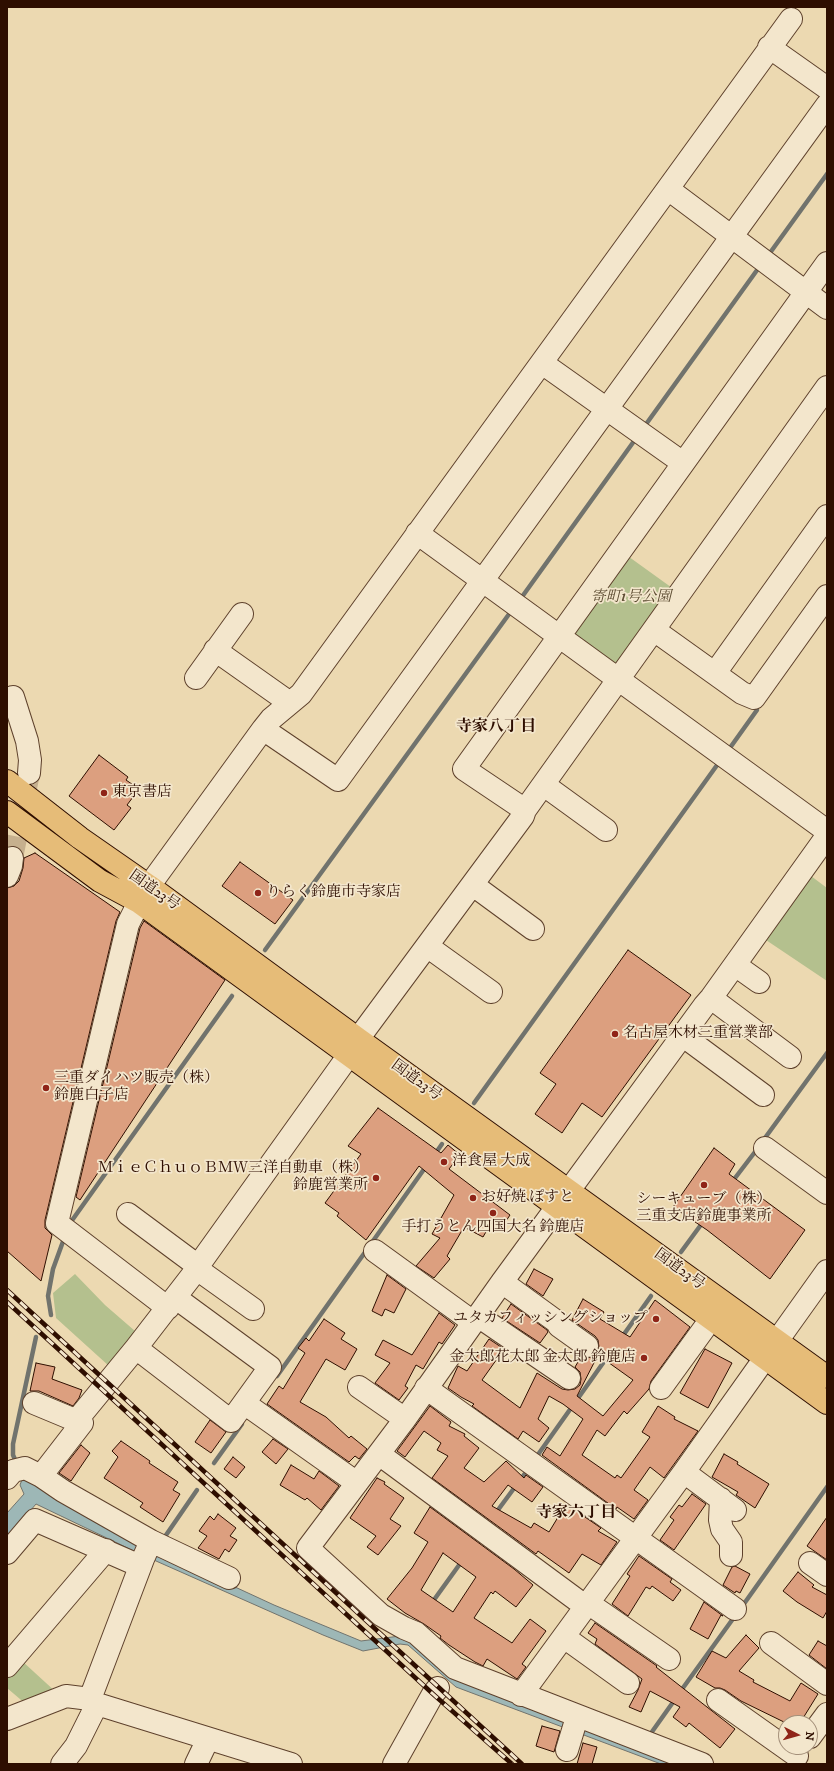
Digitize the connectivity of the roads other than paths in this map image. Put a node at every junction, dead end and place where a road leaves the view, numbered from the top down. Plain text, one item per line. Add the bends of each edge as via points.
1 (792, 19) dead end
2 (769, 47) junction
3 (827, 88) edge
4 (827, 105) edge
5 (668, 189) junction
6 (731, 238) junction
7 (827, 263) edge
8 (805, 293) junction
9 (827, 308) edge
10 (542, 363) junction
11 (827, 387) edge
12 (606, 409) junction
13 (683, 463) junction
14 (827, 516) edge
15 (417, 533) junction
16 (482, 580) junction
17 (827, 596) edge
18 (242, 614) dead end
19 (654, 630) junction
20 (558, 635) junction
21 (215, 650) junction
22 (715, 673) junction
23 (196, 678) dead end
24 (619, 679) junction
25 (13, 697) dead end
26 (290, 703) junction
27 (263, 729) junction
28 (29, 773) tunnel mouth
29 (7, 781) edge
30 (544, 785) junction
31 (525, 810) junction
32 (7, 813) edge
33 (606, 830) dead end
34 (827, 831) edge
35 (827, 836) edge
36 (473, 885) junction
37 (144, 894) junction
38 (533, 929) dead end
39 (427, 946) junction
40 (735, 965) junction
41 (759, 982) dead end
42 (492, 992) dead end
43 (711, 998) junction
44 (682, 1036) junction
45 (353, 1047) junction
46 (790, 1057) dead end
47 (763, 1095) dead end
48 (765, 1148) dead end
49 (827, 1193) edge
50 (563, 1199) junction
51 (128, 1214) dead end
52 (376, 1251) dead end
53 (198, 1268) junction
54 (827, 1271) edge
55 (502, 1282) junction
56 (172, 1303) junction
57 (253, 1308) dead end
58 (476, 1319) junction
59 (711, 1319) junction
60 (777, 1341) junction
61 (587, 1346) dead end
62 (136, 1348) junction
63 (765, 1358) junction
64 (827, 1377) edge
65 (569, 1378) dead end
66 (358, 1386) dead end
67 (426, 1388) junction
68 (661, 1388) dead end
69 (34, 1403) dead end
70 (244, 1403) junction
71 (827, 1403) edge
72 (405, 1419) junction
73 (76, 1421) junction
74 (379, 1454) junction
75 (684, 1472) junction
76 (17, 1474) edge
77 (356, 1483) junction
78 (634, 1538) junction
79 (106, 1550) junction
80 (7, 1553) edge
81 (145, 1555) junction
82 (731, 1555) dead end
83 (229, 1578) dead end
84 (586, 1605) junction
85 (735, 1609) dead end
86 (564, 1637) junction
87 (771, 1643) dead end
88 (669, 1659) dead end
89 (7, 1666) edge
90 (628, 1683) dead end
91 (827, 1684) edge
92 (438, 1688) dead end
93 (521, 1695) junction
94 (718, 1700) dead end
95 (94, 1701) junction
96 (827, 1714) edge
97 (7, 1719) edge
98 (818, 1726) edge
99 (208, 1738) junction
100 (797, 1756) edge
101 (62, 1764) edge
102 (196, 1764) edge
103 (291, 1764) edge
104 (394, 1764) edge
105 (702, 1764) edge

1 - 2 street
2 - 3 street
2 - 5 street
4 - 6 street
5 - 6 street
5 - 10 street
6 - 8 street
6 - 12 street
7 - 8 street
8 - 9 street
8 - 13 street
10 - 12 street
10 - 15 street
11 - 19 street
12 - 13 street
12 - 16 street
13 - 20 street
14 - 22 street
15 - 16 street
15 - 26 street via 300,694
16 - 20 street
16 - 27 street via 338,780
17 - 22 street via 754,698 742,694
18 - 21 street
19 - 22 street
19 - 24 street
20 - 24 street
20 - 31 street via 464,769
21 - 23 street
21 - 26 street
24 - 30 street
24 - 34 street
25 - 28 street via 28,741
26 - 27 street
27 - 37 street
29 - 37 highway, 国道23号 via 80,838
30 - 31 street
30 - 33 street
31 - 36 street
32 - 37 highway, 国道23号 via 100,880
35 - 40 street
36 - 38 street
36 - 39 street
37 - 45 highway, 国道23号
37 - 56 street via 128,924 57,1223 66,1232
39 - 42 street
39 - 45 street
40 - 41 street
40 - 43 street
43 - 44 street
43 - 46 street
44 - 47 street
44 - 50 street
45 - 50 highway, 国道23号
45 - 53 street
48 - 49 street
50 - 55 street
50 - 59 highway, 国道23号
50 - 60 highway, 国道23号
51 - 53 street
52 - 58 street
53 - 56 street
53 - 57 street
54 - 60 street
55 - 58 street
55 - 61 street
56 - 62 street
56 - 70 street via 270,1367
58 - 65 street
58 - 67 street
59 - 63 highway, 国道23号
59 - 68 street
60 - 64 highway, 国道23号
62 - 70 street via 231,1421
62 - 73 street
63 - 71 highway, 国道23号
63 - 75 street
66 - 72 street
67 - 72 street
67 - 78 street
69 - 73 street
70 - 77 street
72 - 74 street
73 - 76 street via 82,1423
74 - 77 street
74 - 84 street
75 - 78 street
75 - 82 street via 728,1504 720,1520 722,1529 731,1542
76 - 81 street via 63,1491
77 - 93 street via 308,1548 381,1615 416,1633 455,1668
78 - 84 street
78 - 85 street
79 - 80 street via 35,1520
79 - 81 street
79 - 89 street
81 - 83 street
81 - 95 street
84 - 86 street
84 - 88 street
86 - 90 street
86 - 93 street
87 - 91 street
92 - 104 street
93 - 105 street via 573,1730
94 - 100 street
95 - 97 street via 66,1696
95 - 99 street
95 - 101 street via 76,1746
96 - 98 street
99 - 102 street
99 - 103 street

